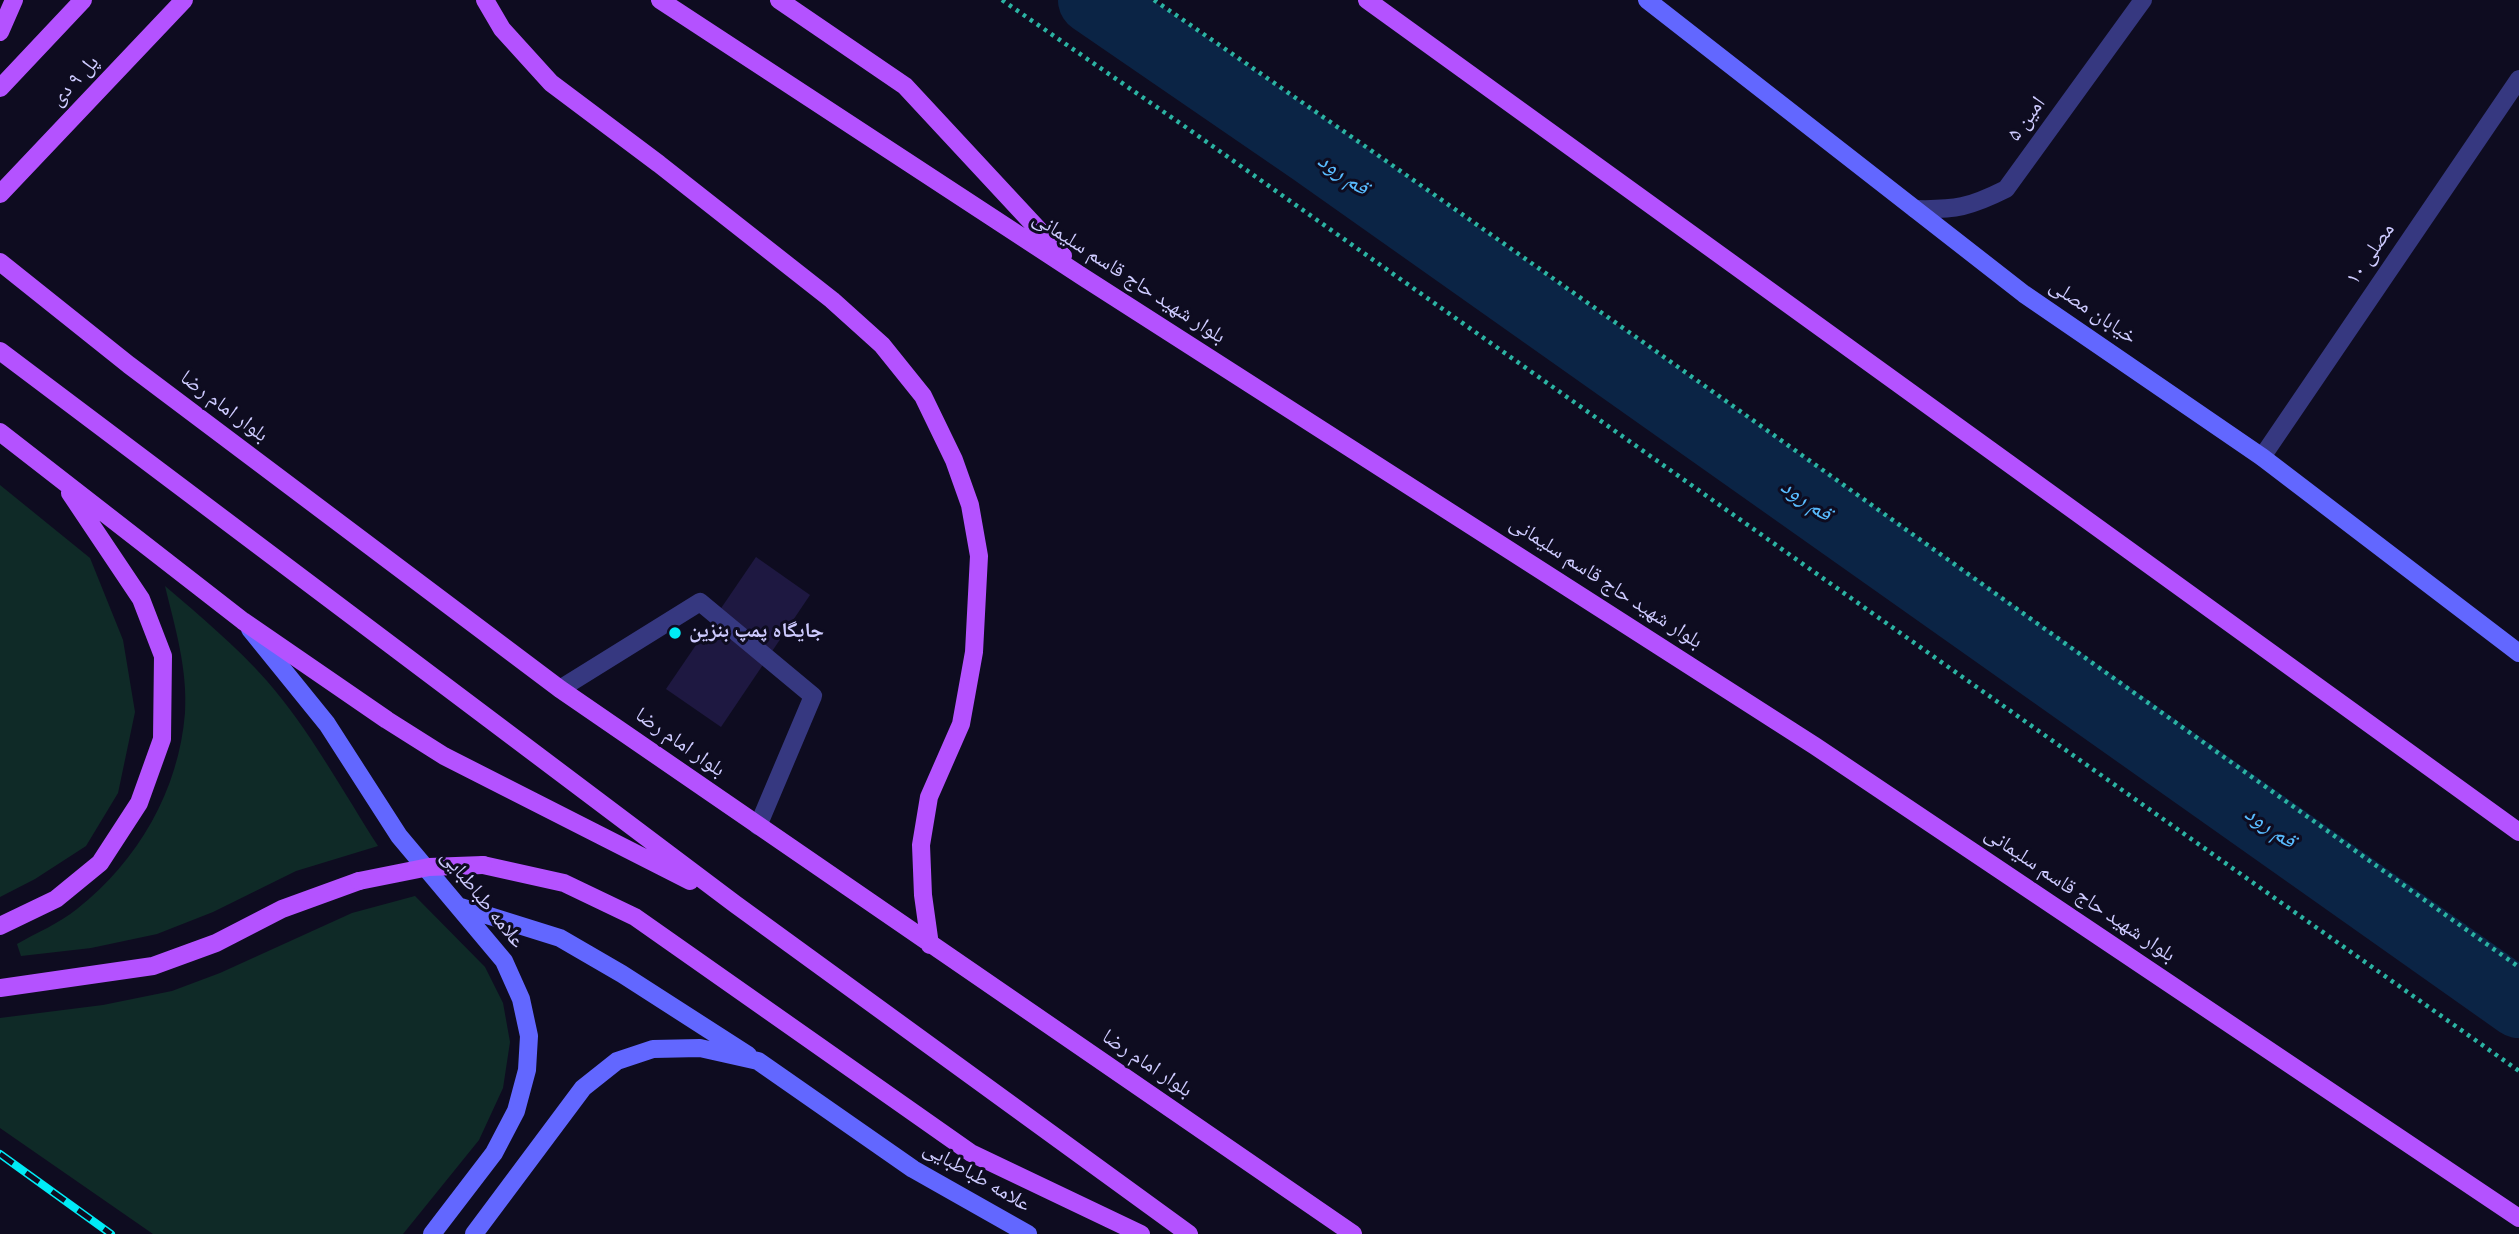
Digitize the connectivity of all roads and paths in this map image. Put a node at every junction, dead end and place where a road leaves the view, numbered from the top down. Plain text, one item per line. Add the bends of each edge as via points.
1 (14, 0) edge
2 (83, 0) edge
3 (184, 0) edge
4 (485, 0) edge
5 (660, 0) edge
6 (779, 0) edge
7 (1002, 0) edge
8 (1154, 0) edge
9 (1367, 0) edge
10 (1647, 0) edge
11 (2143, 0) edge
12 (0, 32) edge
13 (2519, 79) edge
14 (0, 88) edge
15 (0, 194) edge
16 (1915, 209) junction
17 (0, 262) edge
18 (1083, 277) junction
19 (0, 351) edge
20 (0, 432) edge
21 (2262, 457) junction
22 (60, 479) junction
23 (243, 621) junction
24 (2519, 653) edge
25 (560, 689) junction
26 (758, 826) junction
27 (2519, 832) edge
28 (734, 904) junction
29 (461, 907) junction
30 (0, 926) edge
31 (930, 945) junction
32 (2519, 967) edge
33 (0, 988) edge
34 (758, 1061) junction
35 (2519, 1071) edge
36 (2519, 1217) edge
37 (432, 1234) edge
38 (474, 1234) edge
39 (1028, 1234) edge
40 (1141, 1234) edge
41 (1189, 1234) edge
42 (1353, 1234) edge

1 - 12 main road
2 - 14 main road
3 - 15 main road, پل ۹ دی
4 - 31 main road via 502,29 551,83 832,300 882,345 923,396 954,460 970,505 979,556 974,652 961,724 929,797 921,845
5 - 18 main road, بلوار شهید حاج قاسم سلیمانی
6 - 18 main road via 905,86
7 - 35 path
8 - 32 path via 1800,452
9 - 27 main road
10 - 16 street, خیابان مصلی
11 - 16 street, امین ۵ via 2007,189 1975,205
13 - 21 street, مصلی ۱۰
16 - 21 street, خیابان مصلی via 2024,294
17 - 25 main road, بلوار امام رضا
18 - 36 main road, بلوار شهید حاج قاسم سلیمانی via 1815,746
19 - 28 main road
20 - 22 main road
21 - 24 street, خیابان مصلی
22 - 23 main road
22 - 30 main road via 141,599 163,656 162,739 139,803 100,863 55,899
23 - 28 main road via 444,755
23 - 29 street, علامه طباطبایی via 327,723 399,836
25 - 26 main road, بلوار امام رضا
25 - 26 street via 700,602 813,696
26 - 31 main road, بلوار امام رضا
28 - 41 main road
29 - 34 street via 559,938
29 - 37 street, علامه طباطبایی via 504,961 521,999 529,1036 527,1070 516,1111 494,1153
31 - 42 main road, بلوار امام رضا
33 - 40 main road, bridge via 153,966 359,881 429,867 483,865 564,883 635,917 971,1153
34 - 38 street, علامه طباطبایی via 699,1048 653,1049 617,1061 583,1088
34 - 39 street, علامه طباطبایی via 913,1169

